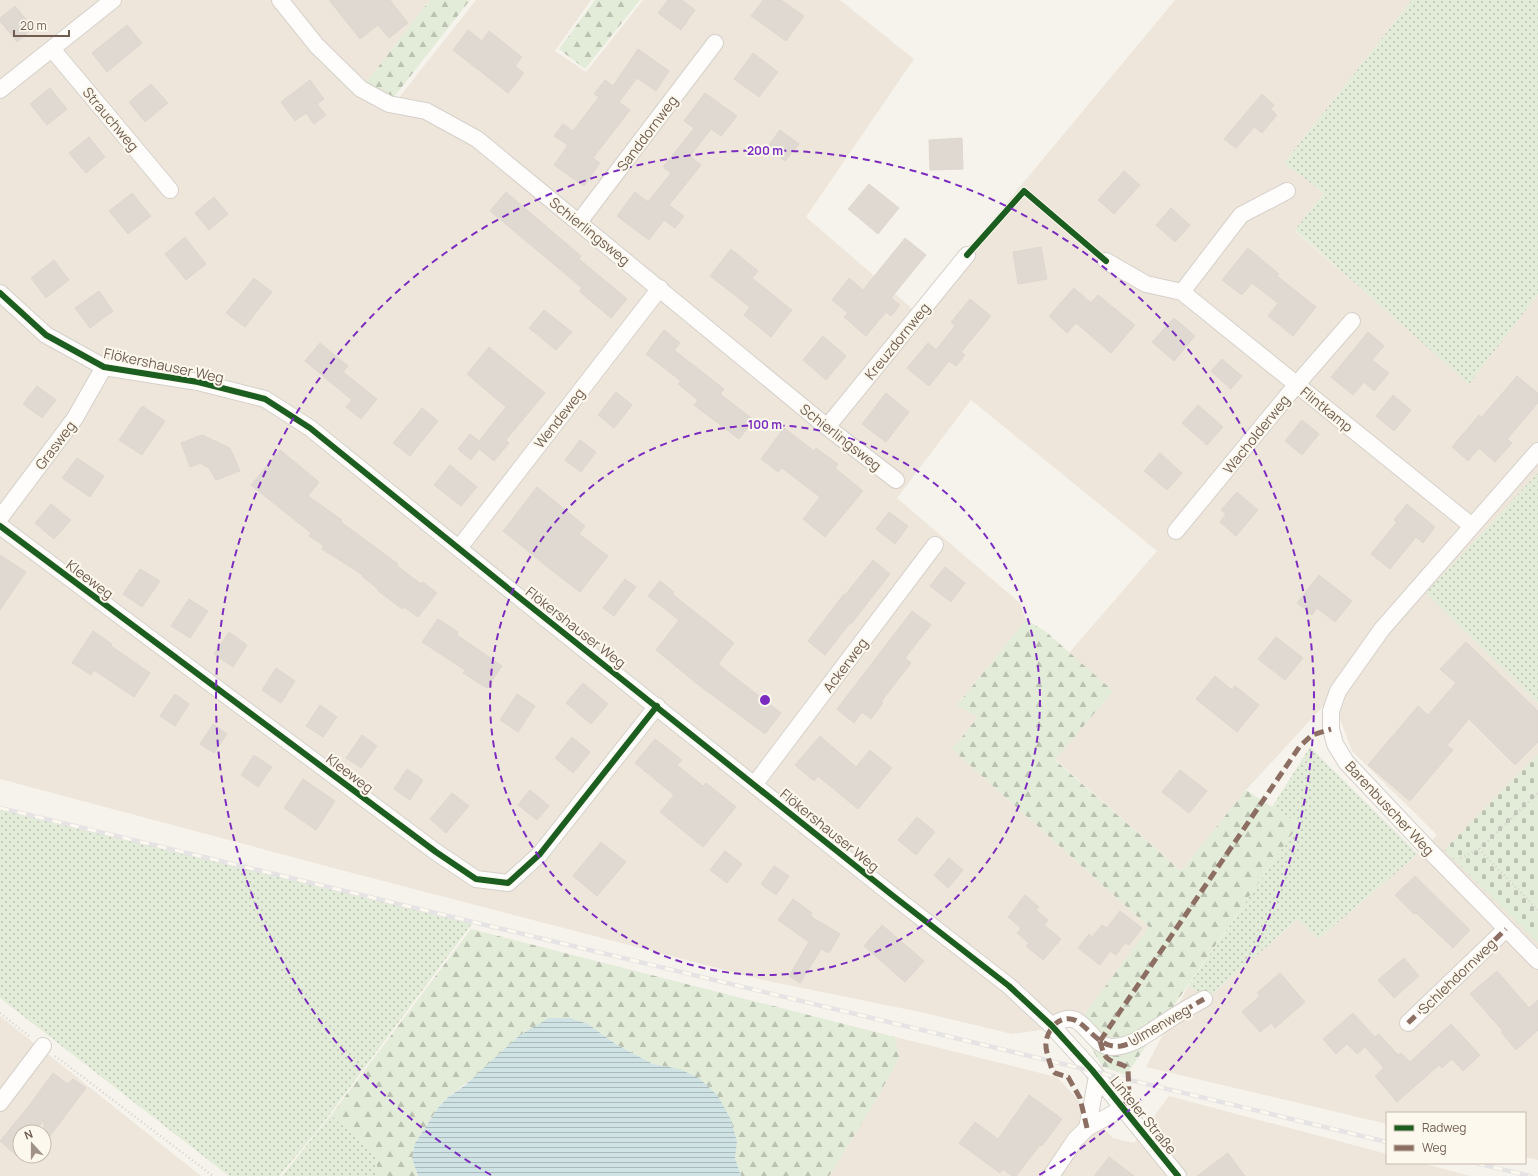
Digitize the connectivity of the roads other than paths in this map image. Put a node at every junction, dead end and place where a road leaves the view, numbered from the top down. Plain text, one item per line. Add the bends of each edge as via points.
1 (113, 0) edge
2 (280, 0) edge
3 (715, 43) dead end
4 (52, 49) junction
5 (0, 90) edge
6 (170, 190) dead end
7 (1287, 191) dead end
8 (579, 222) junction
9 (968, 255) dead end
10 (1106, 261) dead end
11 (660, 288) junction
12 (1182, 292) junction
13 (0, 293) edge
14 (1352, 320) dead end
15 (104, 367) junction
16 (1297, 384) junction
17 (827, 427) junction
18 (1538, 451) edge
19 (896, 480) dead end
20 (0, 518) edge
21 (0, 526) edge
22 (1472, 526) junction
23 (1176, 531) dead end
24 (935, 545) dead end
25 (459, 548) junction
26 (657, 706) junction
27 (754, 785) junction
28 (1506, 929) junction
29 (1538, 961) edge
30 (1204, 999) dead end
31 (1408, 1023) dead end
32 (1052, 1026) junction
33 (42, 1046) road end
34 (1094, 1073) junction
35 (0, 1103) edge
36 (1123, 1108) junction
37 (1087, 1128) junction
38 (1051, 1176) edge
39 (1178, 1176) edge

1 - 4 street
2 - 8 street, Schierlingsweg via 317,46 360,89 389,104 426,111 477,139
3 - 8 street, Sanddornweg
4 - 5 street
4 - 6 street, Strauchweg
7 - 12 street via 1241,215
8 - 11 street, Schierlingsweg
9 - 17 street, Kreuzdornweg
10 - 12 street, Flintkamp via 1146,284
11 - 17 street, Schierlingsweg
11 - 25 street, Wendeweg
12 - 16 street, Flintkamp
13 - 15 street, Flökershauser Weg via 46,335
14 - 16 street, Wacholderweg
15 - 20 street, Grasweg via 75,418
15 - 25 street, Flökershauser Weg via 198,382 265,399 310,428
16 - 22 street, Flintkamp
16 - 23 street, Wacholderweg
17 - 19 street, Schierlingsweg
18 - 22 street, Barenbuscher Weg
21 - 26 street, Kleeweg via 436,852 476,879 508,883 540,854
22 - 28 street, Barenbuscher Weg via 1382,629 1338,690 1331,711 1331,729 1335,744 1346,762
24 - 27 street, Ackerweg
25 - 26 street, Flökershauser Weg
26 - 27 street, Flökershauser Weg
27 - 32 street, Flökershauser Weg via 1009,986
28 - 29 street, Barenbuscher Weg
28 - 31 street, Schlehdornweg
30 - 32 street, Ulmenweg via 1122,1046 1110,1047 1077,1021 1068,1018
32 - 34 street, Flökershauser Weg
33 - 35 street
34 - 36 street, Linteler Straße
34 - 37 street
36 - 37 street
36 - 39 street, Linteler Straße
37 - 38 street via 1075,1140

